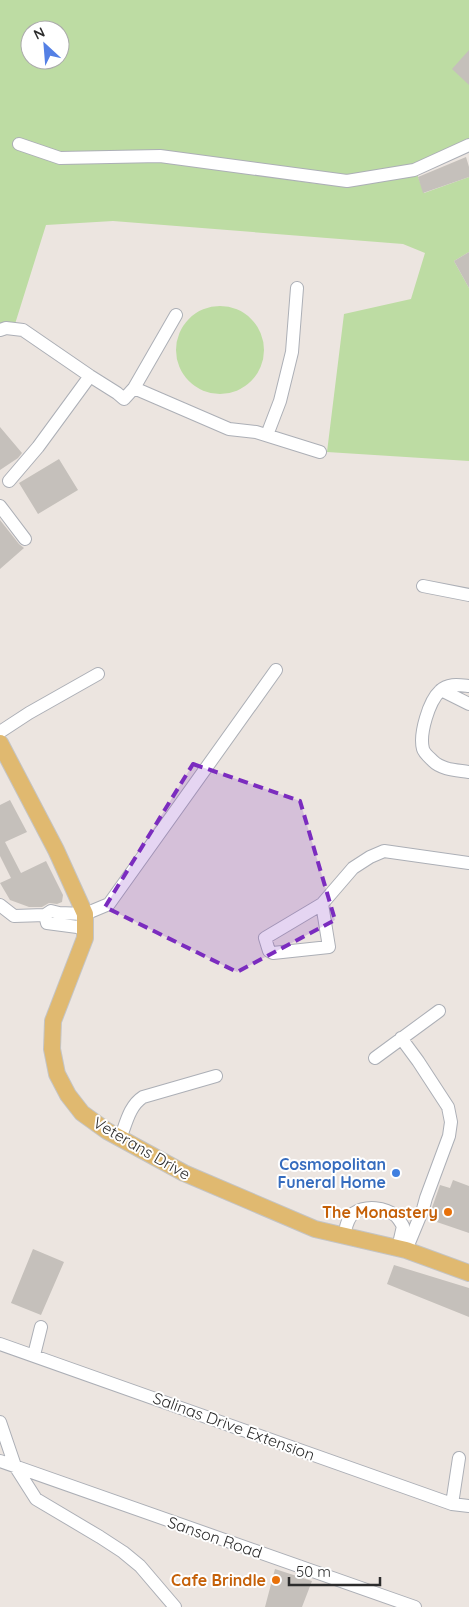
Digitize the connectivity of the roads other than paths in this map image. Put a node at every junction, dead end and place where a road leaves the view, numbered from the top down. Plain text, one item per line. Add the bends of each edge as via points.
1 (19, 144) dead end
2 (469, 145) edge
3 (298, 288) dead end
4 (176, 315) dead end
5 (0, 330) edge
6 (90, 376) junction
7 (134, 388) junction
8 (267, 435) junction
9 (320, 452) dead end
10 (9, 481) dead end
11 (0, 506) edge
12 (25, 539) dead end
13 (423, 586) dead end
14 (469, 594) edge
15 (276, 670) dead end
16 (98, 674) dead end
17 (469, 686) edge
18 (441, 690) junction
19 (469, 704) edge
20 (0, 732) edge
21 (0, 743) edge
22 (469, 772) edge
23 (469, 863) edge
24 (322, 904) junction
25 (0, 905) edge
26 (85, 921) junction
27 (439, 1010) dead end
28 (402, 1038) junction
29 (375, 1058) dead end
30 (216, 1076) dead end
31 (120, 1138) junction
32 (344, 1235) junction
33 (402, 1249) junction
34 (469, 1273) edge
35 (41, 1326) dead end
36 (0, 1344) edge
37 (34, 1355) junction
38 (0, 1422) edge
39 (459, 1458) dead end
40 (5, 1464) edge
41 (452, 1504) junction
42 (469, 1506) edge
43 (175, 1607) edge
44 (414, 1607) edge

1 - 2 street via 60,158 160,156 347,181 414,170
3 - 8 street via 292,352 280,401
4 - 7 street
5 - 6 street via 23,330
6 - 7 street via 124,398
6 - 10 street
7 - 8 street via 229,430
8 - 9 street
11 - 12 street
13 - 14 street
15 - 26 street via 108,904
16 - 20 street
17 - 18 street via 454,684
18 - 19 street
18 - 22 street via 430,704 422,736 423,750 434,762 446,768
21 - 26 main road via 56,850
23 - 24 street via 384,851 354,868
24 - 24 street via 329,947 269,951 265,938
25 - 26 street via 14,916 45,915 47,923
26 - 31 main road, Veterans Drive via 85,938 54,1022 52,1049 57,1074 68,1095 82,1113
27 - 28 street
28 - 29 street
28 - 33 street via 448,1107 451,1122 423,1210
30 - 31 street via 143,1097 131,1110
31 - 32 main road, Veterans Drive via 193,1177 315,1229
32 - 33 main road, Veterans Drive
32 - 33 street via 353,1214 369,1208 384,1210 397,1217 403,1226
33 - 34 main road, Veterans Drive
35 - 37 street
36 - 37 street, Salinas Drive Extension
37 - 41 street, Salinas Drive Extension
38 - 40 street
39 - 41 street
40 - 43 street via 36,1499 100,1537 140,1566
40 - 44 street, Sanson Road
41 - 42 street, Salinas Drive Extension

